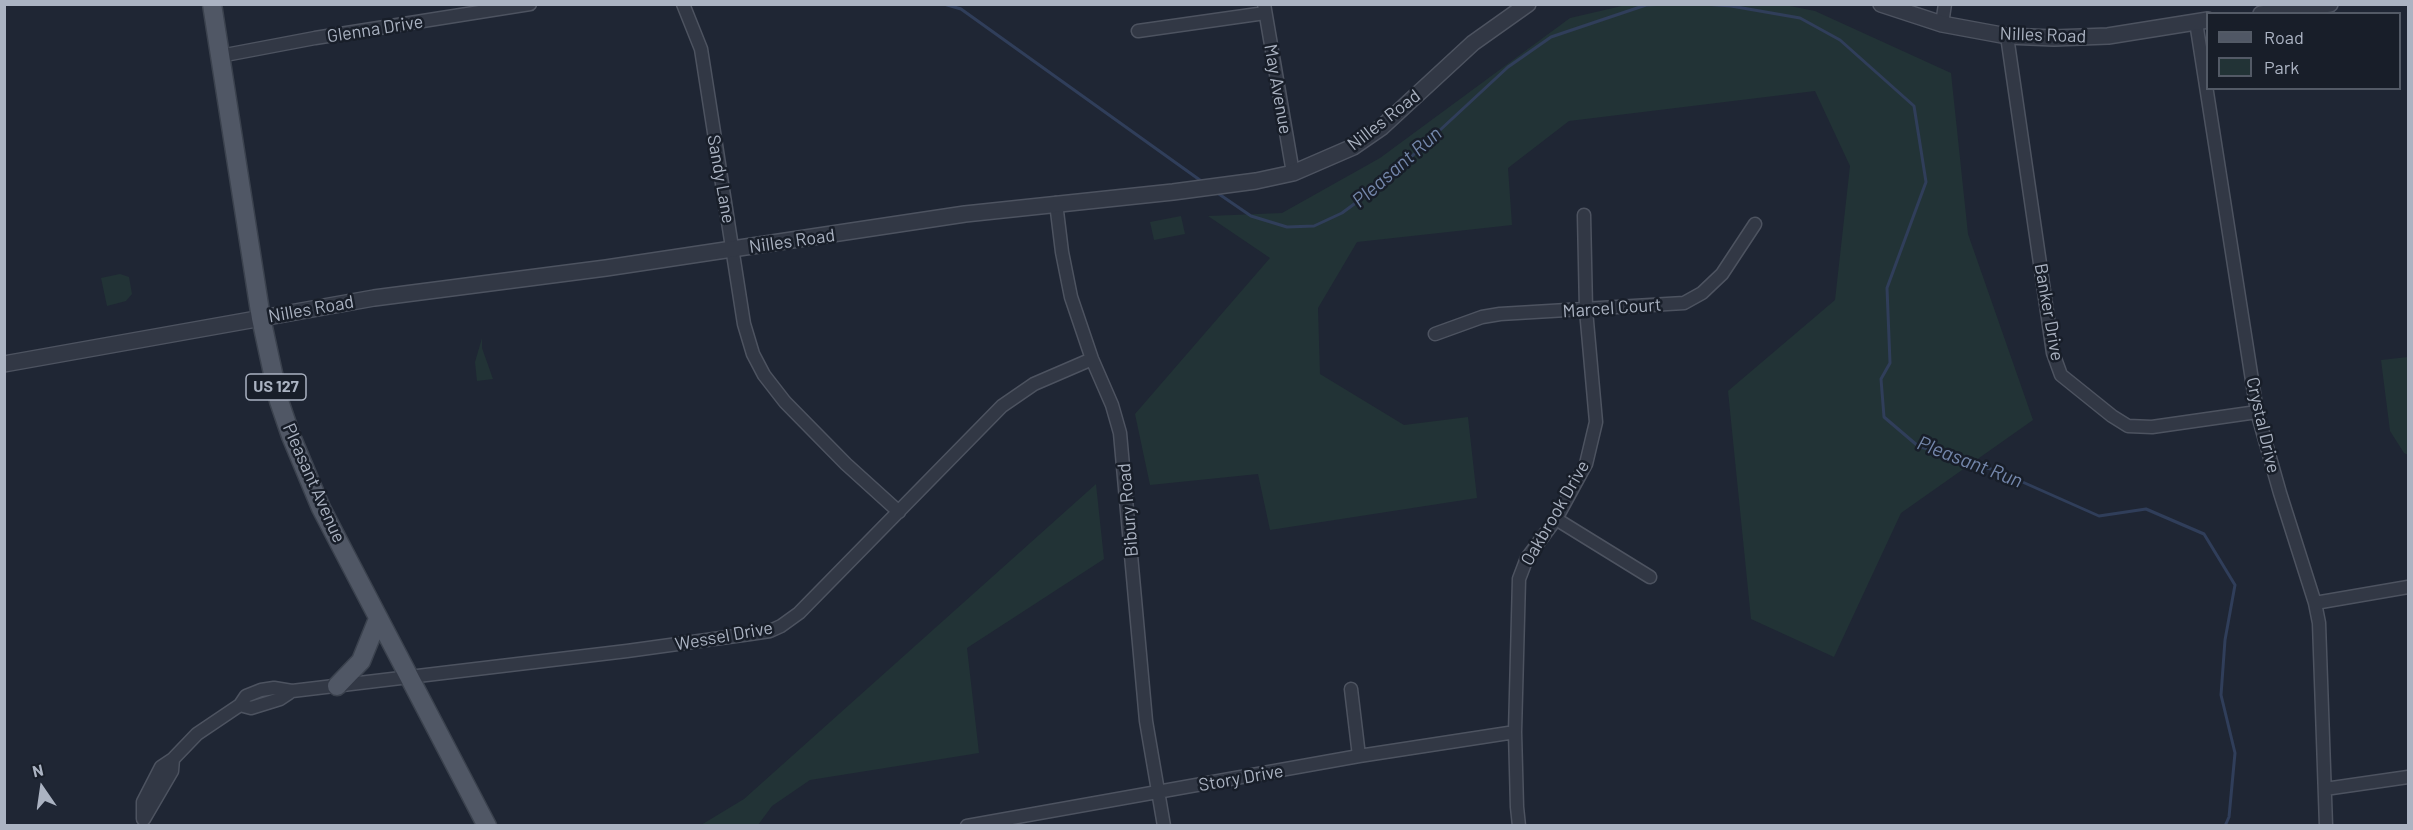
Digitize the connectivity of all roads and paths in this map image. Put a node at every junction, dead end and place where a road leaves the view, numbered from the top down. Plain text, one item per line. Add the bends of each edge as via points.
1 (212, 4) edge
2 (530, 4) edge
3 (682, 4) edge
4 (1528, 4) edge
5 (1881, 4) edge
6 (1945, 4) edge
7 (2330, 4) edge
8 (1264, 9) edge
9 (2275, 12) edge
10 (2202, 21) edge
11 (1942, 24) junction
12 (1138, 31) dead end
13 (2007, 36) junction
14 (2206, 49) edge
15 (220, 56) junction
16 (2212, 90) edge
17 (1293, 173) junction
18 (1056, 203) junction
19 (1584, 215) dead end
20 (1755, 224) dead end
21 (732, 249) junction
22 (1586, 310) junction
23 (261, 318) junction
24 (1435, 334) dead end
25 (1092, 359) junction
26 (4, 364) edge
27 (2257, 412) junction
28 (899, 512) junction
29 (1556, 519) junction
30 (1650, 577) dead end
31 (2409, 587) edge
32 (2315, 603) junction
33 (378, 619) junction
34 (409, 678) junction
35 (337, 686) junction
36 (1352, 690) dead end
37 (1515, 732) junction
38 (1359, 756) junction
39 (2409, 777) edge
40 (2325, 789) junction
41 (1158, 793) junction
42 (142, 822) edge
43 (487, 825) edge
44 (967, 825) edge
45 (1164, 825) edge
46 (1519, 825) edge
47 (2326, 825) edge

1 - 15 main road, Pleasant Avenue / US 127
2 - 15 street, Glenna Drive
3 - 21 street, Sandy Lane via 701,49
4 - 17 street, Nilles Road via 1473,43 1382,127 1353,147
5 - 11 street, Nilles Road
6 - 11 street
7 - 9 street
8 - 12 street
8 - 17 street, May Avenue
10 - 13 street, Nilles Road via 2109,36
10 - 14 street, Crystal Drive
11 - 13 street, Nilles Road
13 - 27 street, Banker Drive via 2053,353 2061,375 2128,426 2152,427
15 - 23 main road, Pleasant Avenue / US 127
16 - 27 street, Crystal Drive
17 - 18 street, Nilles Road via 1173,192
18 - 21 street, Nilles Road
18 - 25 street, Bibury Road via 1071,297
19 - 22 street, Oakbrook Drive
20 - 22 street, Marcel Court via 1722,274 1684,303
21 - 23 street, Nilles Road
21 - 28 street, Sandy Lane via 744,324 764,375 796,414
22 - 24 street, Marcel Court via 1482,316
22 - 29 street, Oakbrook Drive via 1596,422 1586,464
23 - 26 street, Nilles Road
23 - 33 main road, Pleasant Avenue / US 127 via 279,401 303,470
25 - 28 street, Wessel Drive via 1034,384 1002,406
25 - 41 street, Bibury Road via 1120,433 1146,721
27 - 32 street, Crystal Drive
28 - 34 street, Wessel Drive via 799,613 770,631
29 - 30 street
29 - 37 street, Oakbrook Drive via 1527,558 1519,579
31 - 32 street
32 - 40 street, Crystal Drive
33 - 34 main road, Pleasant Avenue / US 127
33 - 35 main road via 361,661
34 - 35 street, Wessel Drive
34 - 43 main road, Pleasant Avenue / US 127
35 - 42 street, Wessel Drive via 292,691 274,688 246,696 240,705 197,734 161,766 143,802
36 - 38 street
37 - 38 street, Story Drive
37 - 46 street, Oakbrook Drive
38 - 41 street, Story Drive
39 - 40 street
40 - 47 street, Crystal Drive
41 - 44 street, Story Drive
41 - 45 street, Bibury Road

